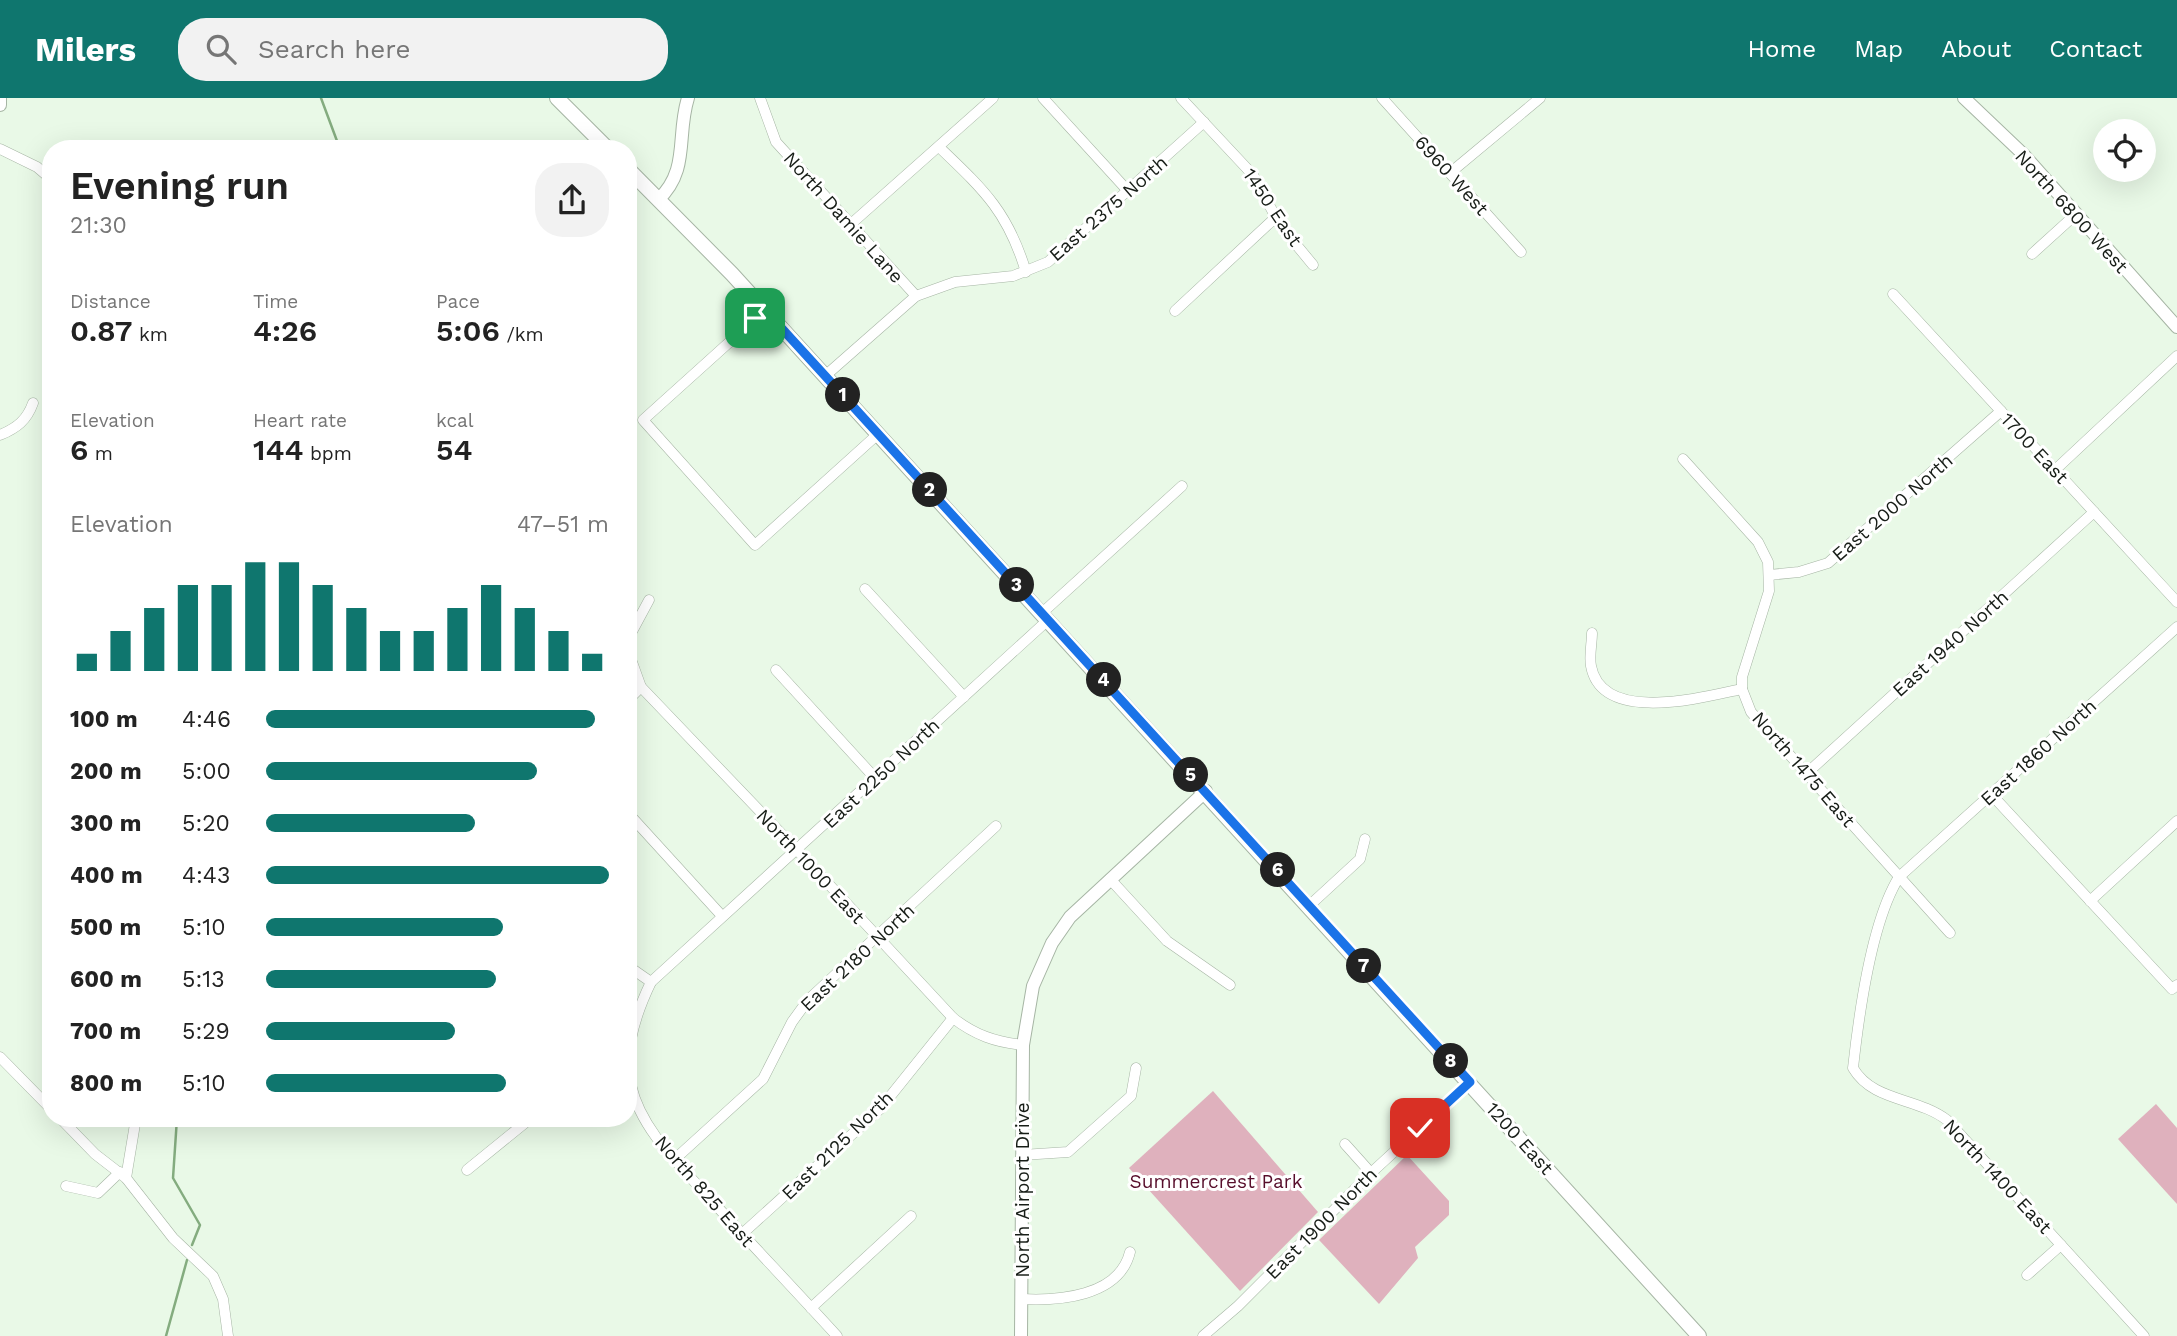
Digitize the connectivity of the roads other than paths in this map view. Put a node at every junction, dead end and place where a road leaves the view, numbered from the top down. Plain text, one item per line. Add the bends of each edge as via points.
1 (1, 98) edge
2 (557, 98) edge
3 (688, 98) edge
4 (760, 98) edge
5 (993, 98) edge
6 (1043, 98) edge
7 (1181, 98) edge
8 (1382, 98) edge
9 (1540, 98) edge
10 (1964, 98) edge
11 (0, 105) edge
12 (1204, 122) junction
13 (599, 140) edge
14 (940, 148) junction
15 (0, 149) edge
16 (42, 171) edge
17 (1450, 173) junction
18 (637, 178) edge
19 (1128, 191) junction
20 (658, 200) junction
21 (2075, 215) junction
22 (1276, 217) junction
23 (850, 224) junction
24 (1521, 252) dead end
25 (2032, 254) dead end
26 (1313, 265) dead end
27 (1026, 272) junction
28 (1893, 294) dead end
29 (916, 296) junction
30 (765, 310) junction
31 (1175, 311) dead end
32 (2177, 327) edge
33 (2177, 356) edge
34 (825, 376) junction
35 (33, 403) dead end
36 (2001, 411) junction
37 (878, 434) junction
38 (0, 435) edge
39 (1684, 459) dead end
40 (2055, 470) junction
41 (1182, 486) dead end
42 (2094, 512) junction
43 (1769, 575) junction
44 (865, 589) dead end
45 (649, 600) dead end
46 (2177, 602) edge
47 (1045, 617) junction
48 (637, 622) edge
49 (2177, 627) edge
50 (1592, 633) dead end
51 (776, 670) dead end
52 (637, 676) edge
53 (641, 687) junction
54 (1742, 689) junction
55 (637, 691) edge
56 (964, 697) junction
57 (1806, 774) junction
58 (875, 778) junction
59 (1206, 791) junction
60 (1991, 794) junction
61 (2177, 821) edge
62 (637, 823) edge
63 (996, 826) dead end
64 (1365, 839) dead end
65 (797, 850) junction
66 (1899, 877) junction
67 (1110, 879) junction
68 (2090, 901) junction
69 (1310, 905) junction
70 (722, 916) junction
71 (1950, 933) dead end
72 (877, 937) junction
73 (637, 972) edge
74 (652, 982) junction
75 (1230, 985) dead end
76 (2174, 987) edge
77 (637, 1014) edge
78 (953, 1018) junction
79 (1023, 1045) junction
80 (0, 1057) edge
81 (1136, 1068) dead end
82 (1470, 1082) junction
83 (42, 1100) edge
84 (637, 1101) edge
85 (69, 1127) edge
86 (134, 1127) edge
87 (520, 1127) edge
88 (1345, 1144) dead end
89 (1022, 1154) junction
90 (675, 1159) junction
91 (467, 1170) dead end
92 (1371, 1173) junction
93 (123, 1175) junction
94 (66, 1186) dead end
95 (911, 1216) dead end
96 (742, 1234) junction
97 (2062, 1245) junction
98 (1130, 1252) dead end
99 (2026, 1275) dead end
100 (1021, 1299) junction
101 (811, 1308) junction
102 (228, 1336) edge
103 (837, 1336) edge
104 (1021, 1336) edge
105 (1203, 1336) edge
106 (1699, 1336) edge
107 (2144, 1336) edge

1 - 11 street
2 - 13 main road
3 - 20 street via 682,115 681,164
4 - 23 street, North Damie Lane via 776,142
5 - 14 street
6 - 19 street
7 - 12 street, 1450 East
8 - 17 street, 6960 West
9 - 17 street
10 - 21 street, North 6800 West via 2023,153
12 - 19 street, East 2375 North
12 - 22 street, 1450 East via 1253,175
14 - 23 street
14 - 27 street via 1001,211 1018,243
15 - 16 street
17 - 24 street, 6960 West
18 - 20 main road, 1200 East
19 - 27 street, East 2375 North via 1048,262
20 - 30 main road, 1200 East
21 - 25 street
21 - 32 street, North 6800 West
22 - 26 street, 1450 East
22 - 31 street
23 - 29 street, North Damie Lane
27 - 29 street, East 2375 North via 955,282
28 - 36 street, 1700 East
29 - 34 street, East 2375 North
30 - 34 main road, 1200 East
30 - 37 street via 643,420 755,545
33 - 40 street
34 - 37 main road, 1200 East
35 - 38 street via 28,417
36 - 40 street, 1700 East
36 - 43 street, East 2000 North via 1828,564
37 - 47 main road, 1200 East
39 - 43 street via 1758,542
40 - 42 street, 1700 East
41 - 47 street, East 2250 North
42 - 46 street, 1700 East
42 - 57 street, East 1940 North
43 - 54 street, North 1475 East via 1769,591 1747,655
44 - 56 street
45 - 48 street
47 - 56 street, East 2250 North
47 - 59 main road, 1200 East
49 - 60 street, East 1860 North
50 - 54 street via 1591,665 1596,679 1620,698 1652,704
51 - 58 street
52 - 53 street, North 1000 East
53 - 55 street
53 - 65 street, North 1000 East
54 - 57 street, North 1475 East via 1752,712
56 - 58 street, East 2250 North
57 - 66 street, North 1475 East
58 - 65 street, East 2250 North
59 - 67 street, North Airport Drive
59 - 69 main road, 1200 East
60 - 66 street, East 1860 North
60 - 68 street
61 - 68 street
62 - 70 street
63 - 72 street, East 2180 North
64 - 69 street via 1360,859
65 - 70 street, East 2250 North
65 - 72 street, North 1000 East
66 - 71 street, North 1475 East
66 - 97 street, North 1400 East via 1887,895 1875,943 1853,1068 1862,1084 1933,1110 1947,1120
67 - 75 street via 1167,941
67 - 79 street, North Airport Drive via 1070,917 1046,954 1028,1003
68 - 76 street
69 - 82 main road, 1200 East
70 - 74 street, East 2250 North
72 - 78 street, North 1000 East
72 - 90 street, East 2180 North via 798,1012 763,1079
73 - 74 street
74 - 77 street, North 825 East
78 - 79 street, North 1000 East via 970,1032
78 - 96 street, East 2125 North via 880,1109
79 - 89 street, North Airport Drive
80 - 83 street
81 - 89 street via 1131,1096 1068,1152
82 - 92 street, East 1900 North
82 - 106 main road, 1200 East
84 - 90 street, North 825 East via 649,1126
85 - 93 street
86 - 93 street
87 - 91 street
88 - 92 street
89 - 100 street, North Airport Drive
90 - 96 street, North 825 East
92 - 105 street, East 1900 North
93 - 94 street via 98,1193
93 - 102 street via 173,1238 213,1276 223,1299
95 - 101 street
96 - 101 street, North 825 East
97 - 99 street
97 - 107 street, North 1400 East
98 - 100 street via 1126,1265 1113,1277 1081,1295
100 - 104 street, North Airport Drive
101 - 103 street, North 825 East

